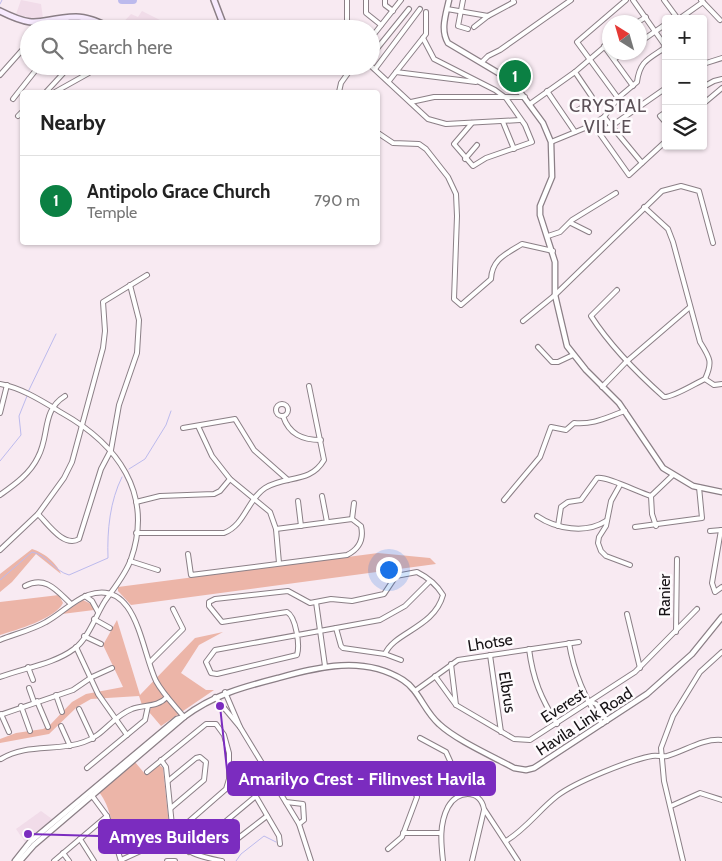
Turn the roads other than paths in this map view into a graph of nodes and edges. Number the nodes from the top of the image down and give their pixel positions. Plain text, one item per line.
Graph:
1 (214, 0) edge
2 (347, 0) edge
3 (366, 0) edge
4 (385, 0) edge
5 (401, 0) edge
6 (449, 0) edge
7 (463, 0) edge
8 (513, 0) edge
9 (571, 0) edge
10 (626, 0) edge
11 (633, 0) edge
12 (664, 0) edge
13 (702, 1) edge
14 (409, 9) dead end
15 (420, 9) dead end
16 (447, 9) junction
17 (0, 11) edge
18 (393, 11) junction
19 (426, 12) dead end
20 (462, 12) junction
21 (644, 15) edge
22 (676, 15) edge
23 (684, 15) edge
24 (488, 16) junction
25 (647, 19) edge
26 (73, 20) edge
27 (88, 20) edge
28 (222, 20) edge
29 (347, 20) edge
30 (375, 20) edge
31 (720, 20) dead end
32 (20, 21) edge
33 (381, 25) edge
34 (474, 27) dead end
35 (662, 27) edge
36 (468, 28) dead end
37 (655, 31) junction
38 (647, 37) edge
39 (423, 38) junction
40 (662, 41) edge
41 (380, 45) edge
42 (602, 48) edge
43 (662, 50) edge
44 (20, 53) edge
45 (722, 58) edge
46 (380, 59) edge
47 (590, 59) junction
48 (614, 60) edge
49 (482, 62) junction
50 (707, 63) edge
51 (396, 72) junction
52 (575, 72) junction
53 (380, 74) edge
54 (32, 75) edge
55 (62, 75) edge
56 (85, 75) edge
57 (347, 75) edge
58 (0, 76) edge
59 (722, 79) edge
60 (714, 80) junction
61 (389, 81) junction
62 (481, 82) junction
63 (707, 84) edge
64 (633, 86) junction
65 (722, 88) edge
66 (20, 90) edge
67 (20, 90) edge
68 (48, 90) edge
69 (59, 90) edge
70 (339, 90) edge
71 (548, 90) junction
72 (662, 91) edge
73 (716, 91) junction
74 (525, 97) junction
75 (506, 98) junction
76 (618, 98) junction
77 (13, 99) dead end
78 (707, 100) edge
79 (410, 102) junction
80 (530, 104) junction
81 (578, 110) dead end
82 (604, 117) junction
83 (520, 120) junction
84 (503, 122) junction
85 (472, 123) junction
86 (612, 126) junction
87 (575, 132) junction
88 (380, 134) edge
89 (551, 142) junction
90 (477, 144) dead end
91 (662, 145) edge
92 (514, 149) junction
93 (465, 159) junction
94 (642, 163) junction
95 (616, 192) dead end
96 (644, 207) junction
97 (571, 223) junction
98 (589, 232) dead end
99 (548, 236) junction
100 (713, 243) dead end
101 (553, 251) junction
102 (147, 275) dead end
103 (130, 285) junction
104 (617, 290) dead end
105 (555, 295) junction
106 (690, 307) junction
107 (524, 321) dead end
108 (538, 347) dead end
109 (574, 355) junction
110 (626, 362) junction
111 (705, 380) junction
112 (0, 384) edge
113 (722, 384) edge
114 (7, 385) junction
115 (309, 386) dead end
116 (602, 387) junction
117 (65, 396) dead end
118 (52, 407) junction
119 (625, 411) junction
120 (0, 413) edge
121 (284, 416) dead end
122 (81, 424) junction
123 (198, 426) junction
124 (183, 428) dead end
125 (320, 440) junction
126 (111, 450) junction
127 (673, 474) junction
128 (230, 479) junction
129 (288, 480) junction
130 (620, 485) junction
131 (699, 487) junction
132 (722, 492) edge
133 (0, 495) edge
134 (322, 496) dead end
135 (651, 496) junction
136 (253, 499) junction
137 (504, 500) dead end
138 (298, 501) dead end
139 (136, 502) junction
140 (354, 503) dead end
141 (38, 514) junction
142 (537, 516) dead end
143 (352, 519) junction
144 (607, 521) junction
145 (327, 522) junction
146 (301, 526) junction
147 (558, 526) junction
148 (656, 526) junction
149 (635, 527) dead end
150 (276, 529) junction
151 (722, 530) edge
152 (710, 532) dead end
153 (136, 533) junction
154 (0, 550) edge
155 (720, 552) edge
156 (188, 554) dead end
157 (677, 559) dead end
158 (130, 561) junction
159 (279, 563) junction
160 (676, 564) junction
161 (683, 564) dead end
162 (630, 565) dead end
163 (158, 570) dead end
164 (430, 581) junction
165 (25, 586) dead end
166 (722, 587) edge
167 (111, 592) junction
168 (85, 596) junction
169 (316, 602) junction
170 (71, 604) junction
171 (173, 608) dead end
172 (697, 609) dead end
173 (98, 612) junction
174 (627, 614) dead end
175 (722, 617) edge
176 (94, 619) junction
177 (110, 628) dead end
178 (336, 628) junction
179 (320, 630) junction
180 (676, 632) junction
181 (296, 633) junction
182 (84, 636) junction
183 (0, 640) edge
184 (579, 642) dead end
185 (569, 643) junction
186 (101, 644) dead end
187 (76, 648) junction
188 (529, 649) junction
189 (722, 652) edge
190 (385, 654) junction
191 (490, 655) junction
192 (401, 660) dead end
193 (150, 662) junction
194 (451, 664) junction
195 (325, 666) junction
196 (28, 667) junction
197 (112, 668) dead end
198 (640, 668) junction
199 (435, 676) junction
200 (0, 677) edge
201 (92, 677) junction
202 (33, 680) dead end
203 (29, 688) dead end
204 (415, 691) junction
205 (225, 692) junction
206 (56, 695) junction
207 (167, 697) junction
208 (215, 697) junction
209 (36, 701) junction
210 (591, 702) junction
211 (21, 706) junction
212 (148, 706) junction
213 (456, 706) junction
214 (79, 709) dead end
215 (62, 712) dead end
216 (0, 714) edge
217 (184, 717) junction
218 (115, 720) junction
219 (605, 722) junction
220 (557, 724) junction
221 (61, 726) dead end
222 (48, 727) dead end
223 (240, 727) junction
224 (30, 731) dead end
225 (8, 732) dead end
226 (501, 732) junction
227 (128, 735) junction
228 (420, 738) dead end
229 (93, 739) junction
230 (722, 740) edge
231 (70, 746) junction
232 (661, 756) junction
233 (1, 759) edge
234 (161, 760) junction
235 (87, 768) dead end
236 (405, 769) dead end
237 (147, 772) dead end
238 (244, 776) dead end
239 (168, 781) junction
240 (91, 794) junction
241 (465, 794) junction
242 (256, 796) junction
243 (722, 800) edge
244 (286, 802) junction
245 (671, 806) junction
246 (171, 808) junction
247 (484, 809) junction
248 (107, 816) junction
249 (267, 816) junction
250 (299, 824) junction
251 (211, 833) junction
252 (403, 833) junction
253 (440, 833) junction
254 (173, 835) junction
255 (80, 839) junction
256 (506, 841) junction
257 (280, 844) dead end
258 (388, 849) dead end
259 (189, 852) junction
260 (63, 854) junction
261 (222, 860) edge
262 (15, 861) edge
263 (20, 861) edge
264 (54, 861) edge
265 (69, 861) edge
266 (94, 861) edge
267 (121, 861) edge
268 (167, 861) edge
269 (175, 861) edge
270 (311, 861) edge
271 (443, 861) edge
272 (472, 861) edge
273 (518, 861) edge
274 (683, 861) edge

1 - 28 main road
2 - 29 street
3 - 30 street
4 - 18 street
5 - 18 street
6 - 16 street
7 - 20 street
8 - 24 street
9 - 49 street
10 - 47 street
11 - 21 street
12 - 22 street
13 - 23 street
13 - 31 street
14 - 41 street
15 - 46 street
16 - 20 street
16 - 49 street
17 - 32 main road
18 - 33 street
19 - 39 street
20 - 24 street
20 - 36 street
24 - 34 street
25 - 37 street
26 - 27 main road
35 - 37 street
37 - 38 street
37 - 40 street
39 - 51 street
39 - 62 street
42 - 47 street
43 - 64 street
44 - 58 street
45 - 50 street
47 - 52 street
47 - 76 street
48 - 64 street
49 - 74 street
51 - 61 street
51 - 62 street
52 - 71 street
52 - 81 street
53 - 61 street
54 - 67 street
55 - 68 street
56 - 69 street
57 - 70 street
59 - 60 street
60 - 63 street
60 - 73 street
61 - 79 street
62 - 75 street
64 - 76 street
65 - 73 street
66 - 77 street
71 - 80 street
71 - 87 street
72 - 86 street
73 - 78 street
74 - 75 street
74 - 80 street
75 - 79 street
75 - 83 street
76 - 82 street
79 - 85 street
80 - 89 street
82 - 86 street
82 - 87 street
83 - 84 street
83 - 92 street
84 - 85 street
84 - 92 street
85 - 93 street
86 - 94 street
86 - 94 street
87 - 89 street
88 - 101 street
89 - 99 street
90 - 93 street
91 - 94 street
92 - 93 street
95 - 97 street
96 - 100 street
96 - 105 street
96 - 106 street
97 - 98 street
97 - 99 street
99 - 101 street
101 - 105 street
102 - 103 street
103 - 122 street
103 - 126 street
104 - 110 street
105 - 107 street
105 - 109 street
106 - 110 street
106 - 111 street
108 - 109 street
109 - 116 street
110 - 111 street
110 - 116 street
111 - 113 street
112 - 114 street
114 - 118 street
114 - 120 street
115 - 125 street
116 - 119 street
117 - 118 street
118 - 122 street
118 - 133 street
119 - 127 street
119 - 137 street
121 - 125 street
122 - 126 street
122 - 141 street
123 - 124 street
123 - 128 street
123 - 129 street
125 - 129 street
126 - 139 street
126 - 141 street
127 - 131 street
127 - 135 street
128 - 136 street
128 - 139 street
129 - 136 street
130 - 135 street
130 - 144 street
130 - 147 street
131 - 132 street
131 - 148 street
134 - 145 street
135 - 148 street
136 - 150 street
136 - 153 street
138 - 146 street
139 - 153 street
140 - 143 street
141 - 154 street
142 - 147 street
143 - 145 street
143 - 159 street
144 - 147 street
144 - 162 street
145 - 146 street
146 - 150 street
148 - 149 street
150 - 159 street
151 - 152 street
151 - 155 street
153 - 158 street
155 - 166 street
156 - 159 street
157 - 160 street, Ranier
158 - 163 street
158 - 167 street
160 - 161 street
160 - 180 street, Ranier
164 - 169 street
164 - 178 street
164 - 190 street
165 - 170 street
167 - 168 street
167 - 173 street
167 - 193 street
168 - 170 street
168 - 173 street
169 - 179 street
169 - 181 street
170 - 183 street
171 - 193 street
172 - 180 street, Everest
173 - 176 street
174 - 198 street
175 - 219 street, Havila Link Road
176 - 177 street
176 - 182 street
178 - 179 street
178 - 190 street
179 - 181 street
179 - 195 street
180 - 198 street, Everest
181 - 181 street
182 - 186 street
182 - 187 street
184 - 185 street, Lhotse
185 - 188 street, Lhotse
185 - 210 street
187 - 196 street
187 - 201 street
188 - 191 street, Lhotse
188 - 220 street
189 - 232 street
190 - 192 street
191 - 194 street, Lhotse
191 - 226 street, Elbrus
193 - 207 street
194 - 199 street, Lhotse
194 - 213 street
195 - 204 street, Havila Link Road
195 - 205 street
196 - 200 street
196 - 202 street
197 - 201 street
198 - 210 street, Everest
199 - 204 street, Lhotse
199 - 213 street, Everest
201 - 206 street
201 - 218 street
203 - 209 street
204 - 219 street, Havila Link Road
205 - 208 street
205 - 223 street
206 - 209 street
206 - 215 street
207 - 212 street
207 - 217 street
208 - 217 street
208 - 223 street
209 - 211 street
209 - 222 street
210 - 219 street
210 - 220 street, Everest
211 - 216 street
211 - 224 street
212 - 218 street
212 - 227 street
213 - 226 street, Everest
214 - 229 street
216 - 225 street
217 - 240 street
218 - 227 street
218 - 229 street
220 - 226 street, Everest
221 - 231 street
223 - 244 street
227 - 235 street
228 - 241 street
229 - 231 street
230 - 232 street
231 - 233 street
232 - 245 street
232 - 256 street
234 - 237 street
234 - 239 street
234 - 254 street
236 - 252 street
238 - 242 street
239 - 246 street
239 - 246 street
240 - 248 street
240 - 262 street
240 - 263 street
241 - 247 street
241 - 253 street
242 - 249 street
242 - 251 street
243 - 245 street
244 - 250 street
244 - 250 street
245 - 274 street
246 - 254 street
247 - 256 street
247 - 272 street
248 - 255 street
248 - 267 street
249 - 251 street
249 - 257 street
250 - 270 street
251 - 259 street
252 - 253 street
252 - 258 street
253 - 271 street
254 - 259 street
254 - 267 street
255 - 260 street
255 - 266 street
256 - 273 street
259 - 261 street
260 - 264 street
260 - 265 street
268 - 269 street

